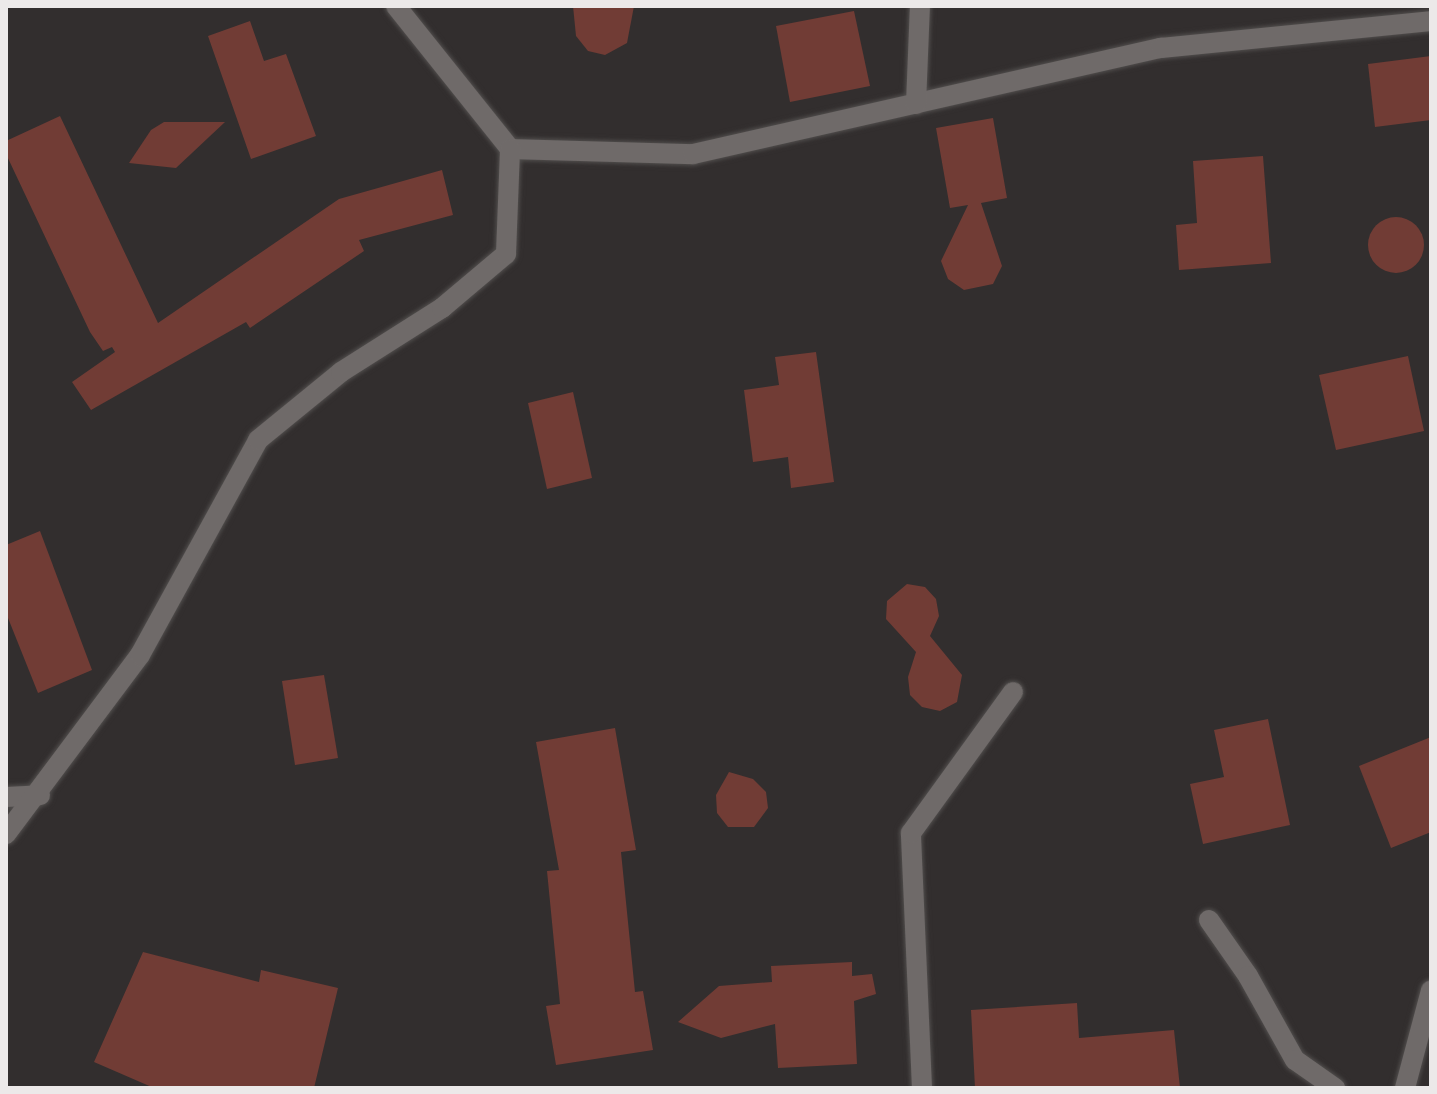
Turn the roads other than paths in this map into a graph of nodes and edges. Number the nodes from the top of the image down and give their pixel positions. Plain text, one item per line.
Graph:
1 (396, 6) edge
2 (920, 6) edge
3 (1431, 21) edge
4 (916, 104) junction
5 (510, 149) junction
6 (1013, 692) dead end
7 (40, 795) junction
8 (6, 797) edge
9 (6, 834) edge
10 (1209, 920) dead end
11 (1431, 990) edge
12 (922, 1088) edge
13 (1335, 1088) edge
14 (1405, 1088) edge

1 - 5 street
2 - 4 street
3 - 4 street
4 - 5 street
5 - 7 street
6 - 12 street
7 - 8 street
7 - 9 street
10 - 13 street
11 - 14 street

